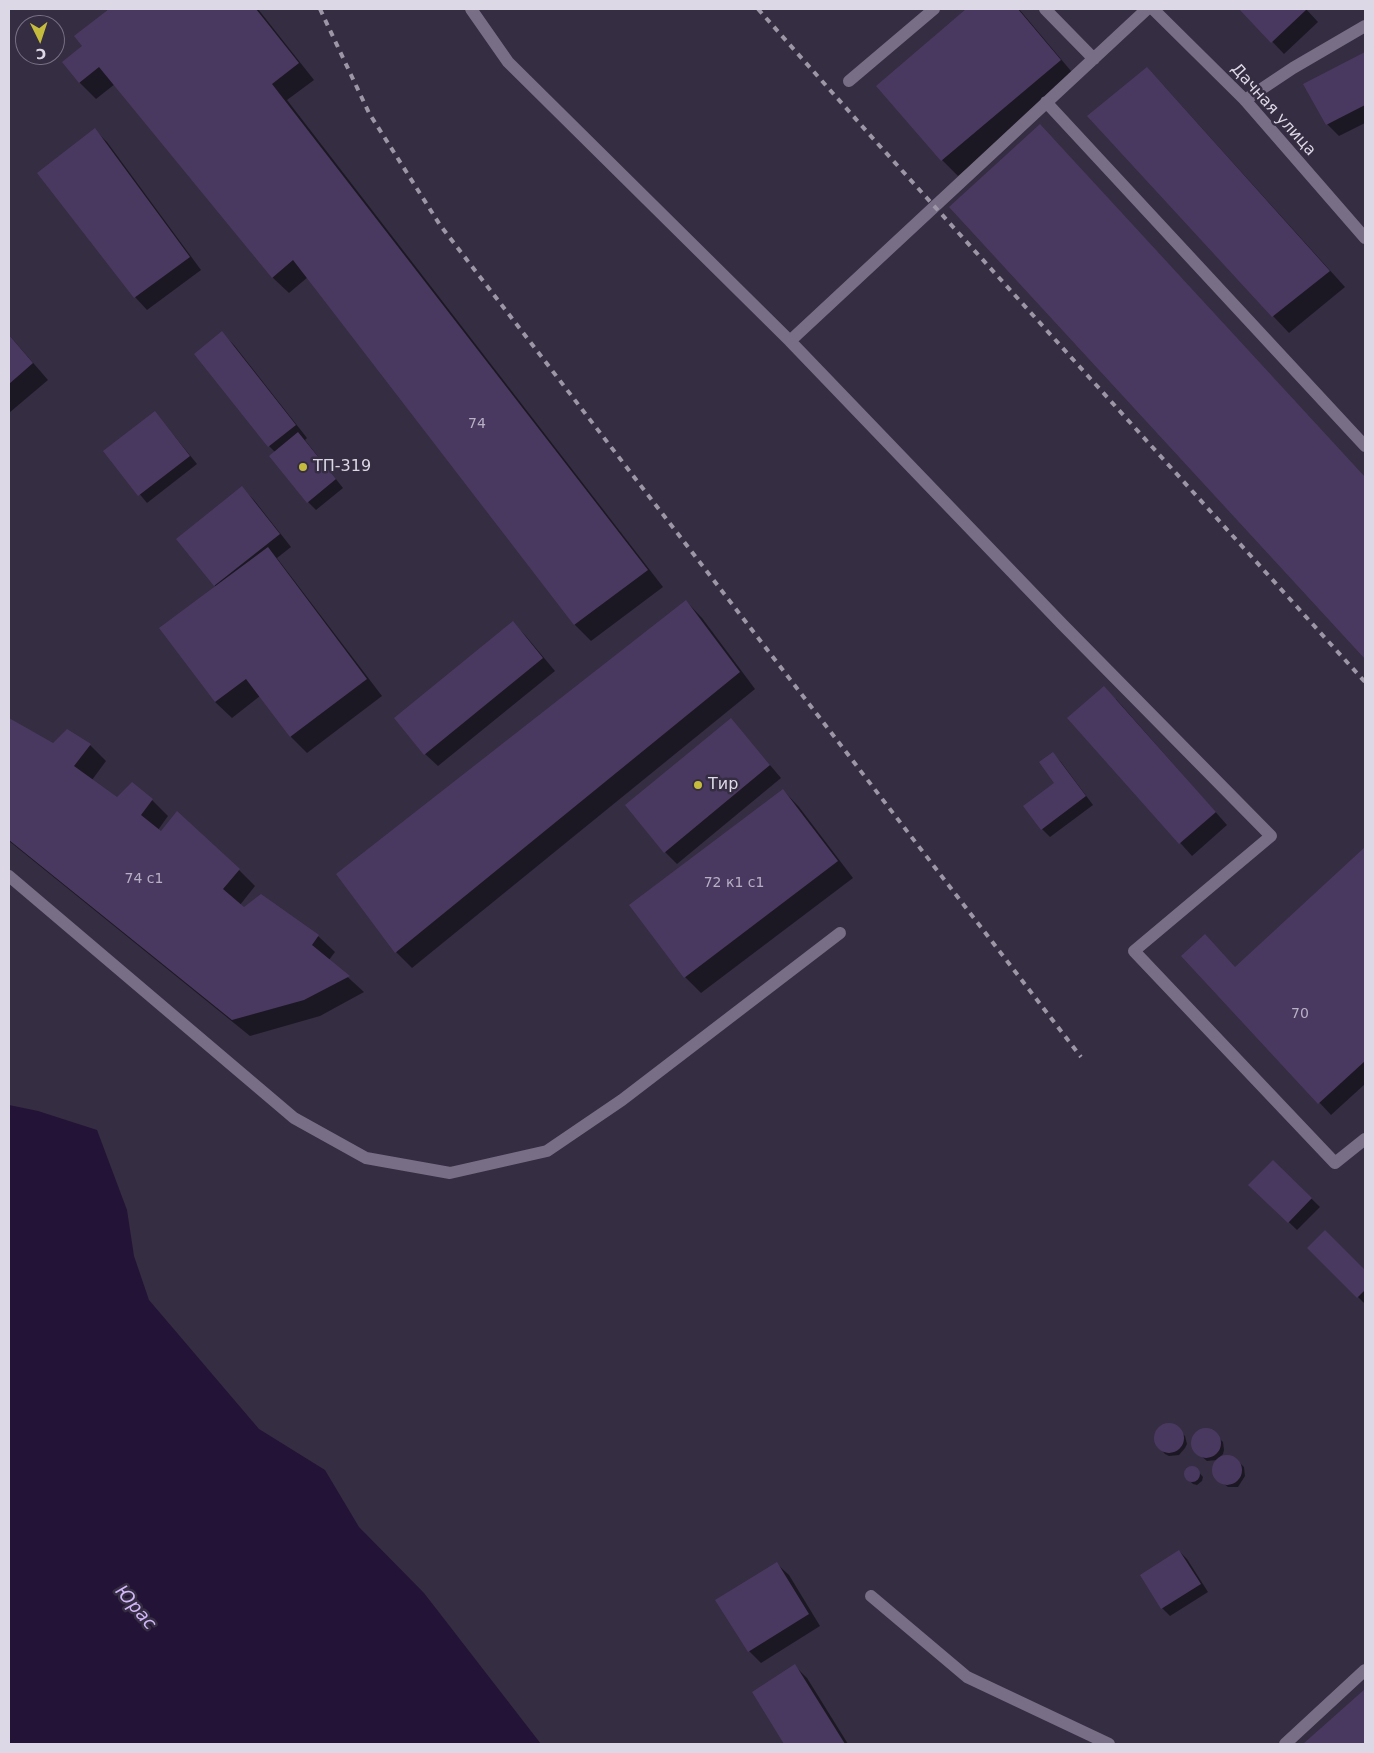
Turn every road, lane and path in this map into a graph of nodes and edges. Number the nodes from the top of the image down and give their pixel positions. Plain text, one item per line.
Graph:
1 (471, 9) edge
2 (934, 9) edge
3 (1045, 9) edge
4 (1147, 9) edge
5 (1153, 9) edge
6 (1365, 26) edge
7 (1094, 59) junction
8 (849, 80) dead end
9 (1245, 100) junction
10 (1046, 102) junction
11 (1365, 238) edge
12 (790, 341) junction
13 (1365, 446) edge
14 (9, 876) edge
15 (840, 933) dead end
16 (1365, 1138) edge
17 (872, 1596) dead end
18 (1365, 1670) edge
19 (1109, 1744) edge
20 (1285, 1744) edge

1 - 12 street
2 - 8 street
3 - 7 street
4 - 7 street
5 - 9 street, Дачная улица
6 - 9 street
7 - 10 street
9 - 11 street, Дачная улица
10 - 12 street
10 - 13 street
12 - 16 street
14 - 15 street
17 - 19 street
18 - 20 street

